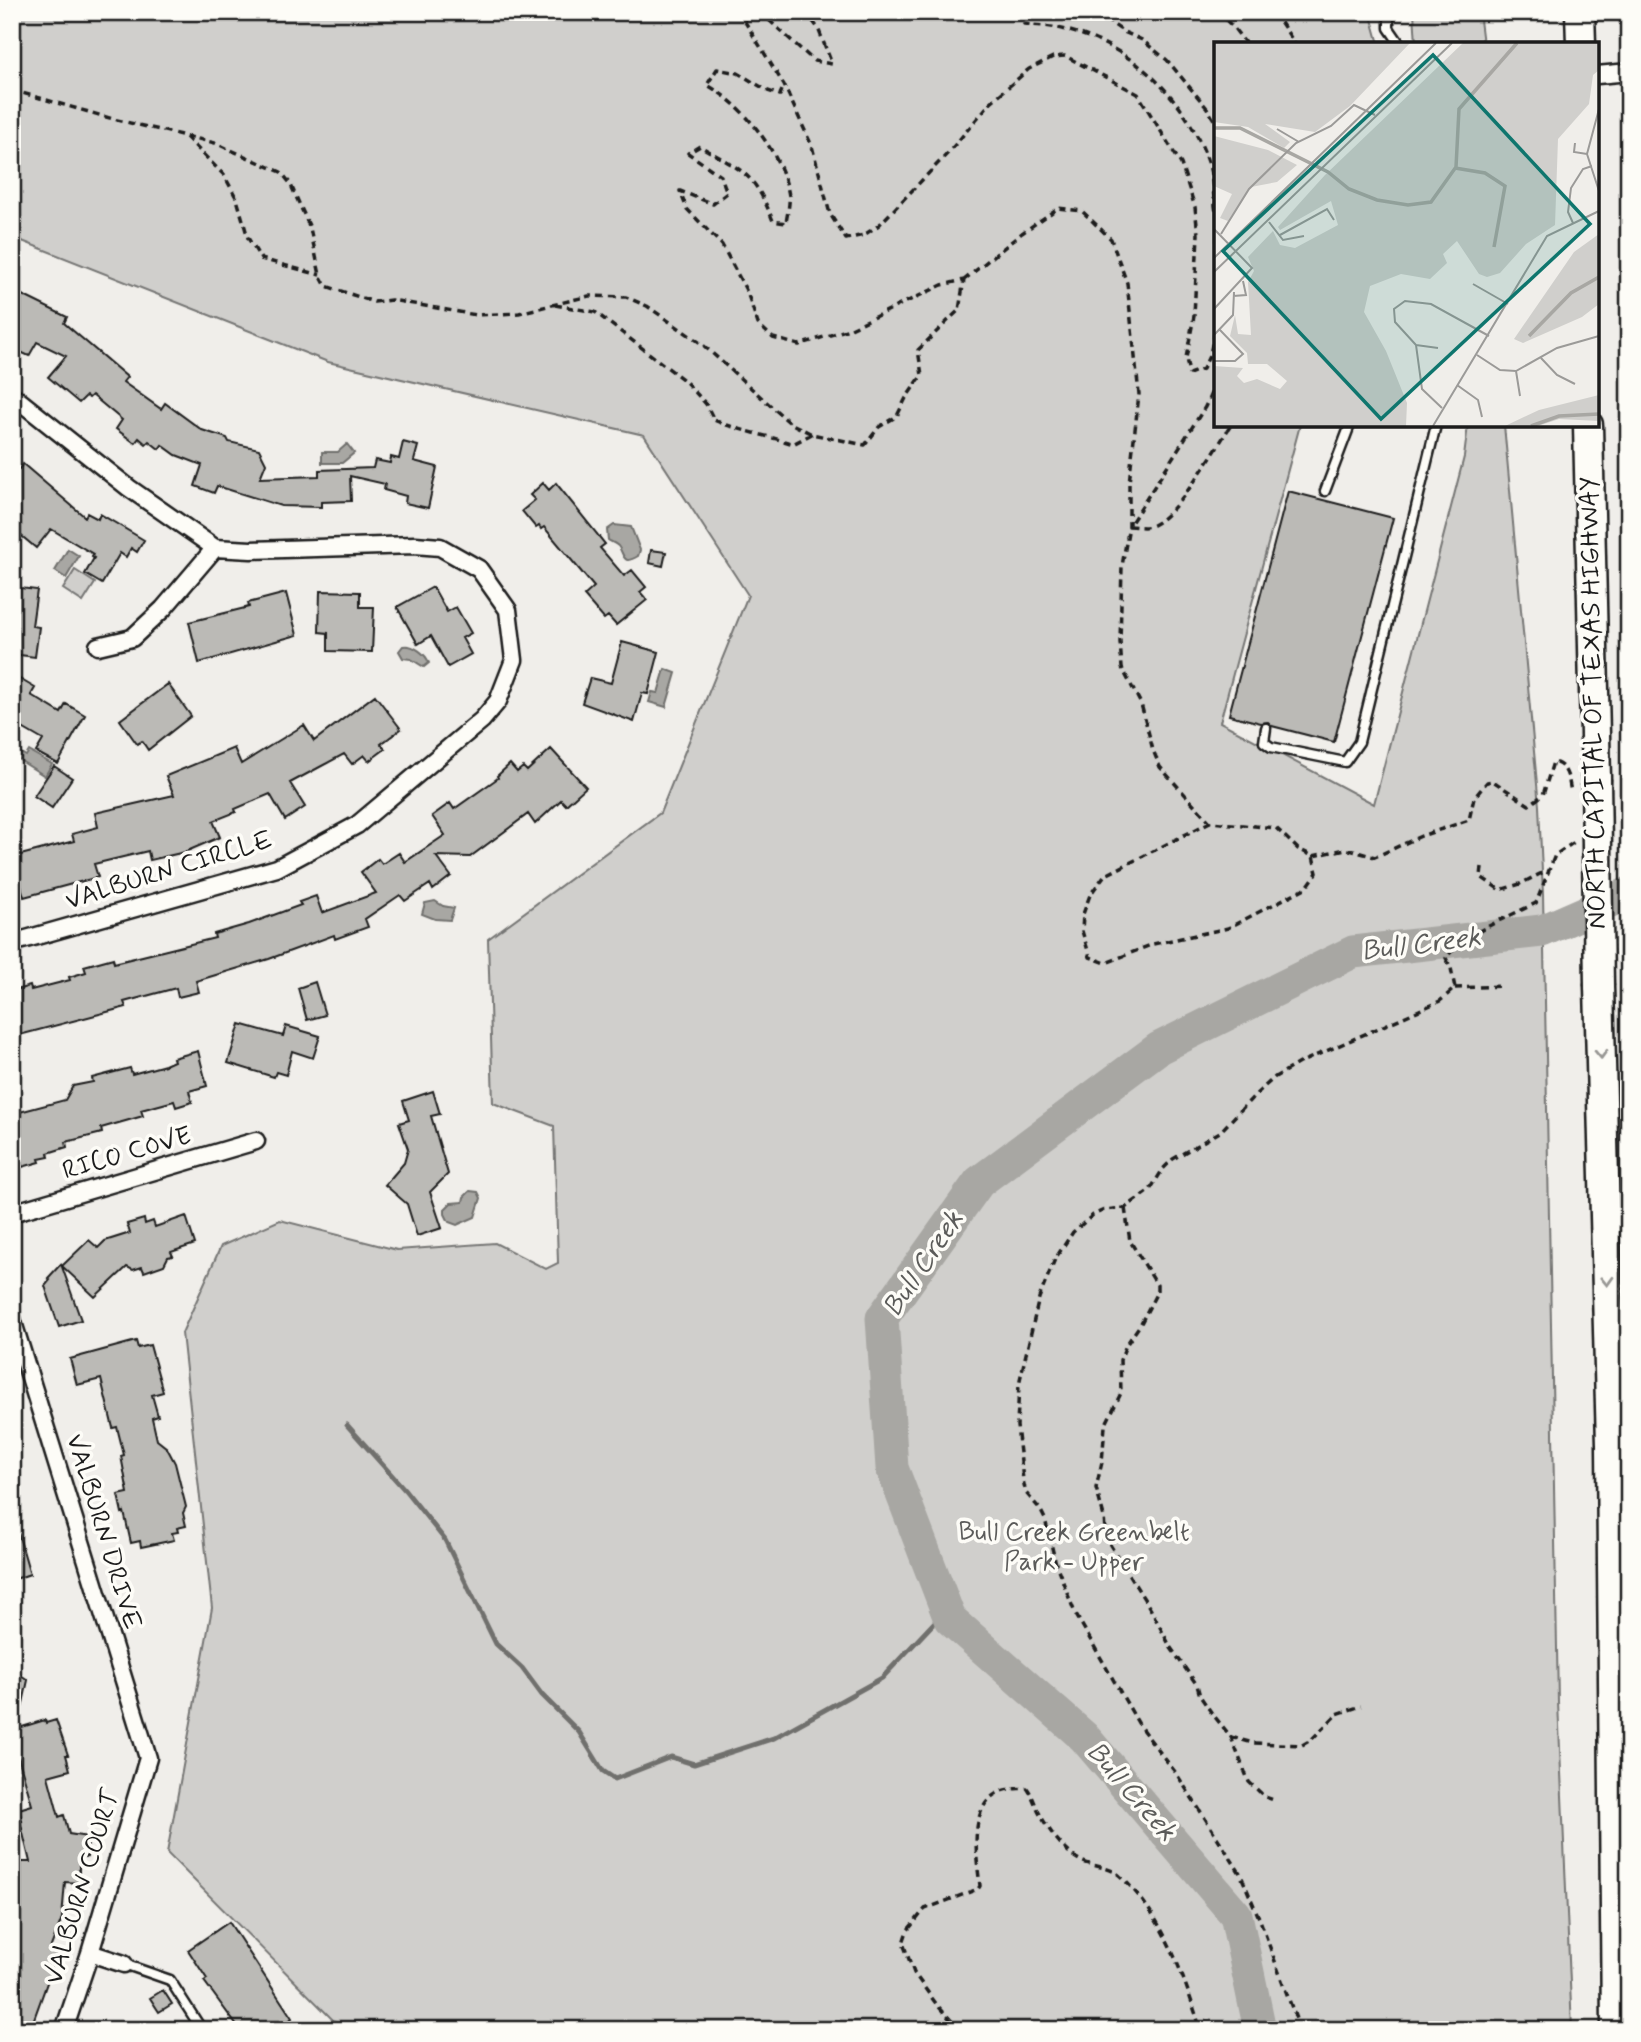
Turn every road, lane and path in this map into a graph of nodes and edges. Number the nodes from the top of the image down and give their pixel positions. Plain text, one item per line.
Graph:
1 (736, 12) edge
2 (760, 12) edge
3 (806, 12) edge
4 (1018, 12) edge
5 (1095, 12) edge
6 (1218, 12) edge
7 (1274, 12) edge
8 (1389, 12) edge
9 (1580, 12) edge
10 (1245, 42) edge
11 (1294, 42) edge
12 (1399, 42) edge
13 (1581, 42) edge
14 (1629, 72) edge
15 (1599, 75) edge
16 (784, 85) junction
17 (12, 90) edge
18 (1214, 120) edge
19 (184, 136) junction
20 (1214, 200) edge
21 (320, 275) junction
22 (964, 280) junction
23 (553, 304) junction
24 (1214, 336) edge
25 (1214, 387) edge
26 (12, 394) edge
27 (1230, 427) edge
28 (1349, 427) edge
29 (1436, 427) edge
30 (1588, 427) edge
31 (812, 434) junction
32 (1325, 491) dead end
33 (1129, 526) junction
34 (215, 548) junction
35 (98, 646) dead end
36 (1266, 728) dead end
37 (1571, 793) dead end
38 (1629, 803) edge
39 (1610, 817) dead end
40 (1210, 822) junction
41 (1582, 837) dead end
42 (1313, 856) junction
43 (1482, 867) dead end
44 (1549, 869) junction
45 (12, 943) edge
46 (1501, 986) dead end
47 (1455, 988) junction
48 (256, 1141) dead end
49 (1125, 1208) junction
50 (12, 1213) edge
51 (12, 1319) edge
52 (1620, 1445) edge
53 (1361, 1706) dead end
54 (1231, 1737) junction
55 (148, 1758) joint
56 (1273, 1800) dead end
57 (90, 1953) junction
58 (124, 1964) joint
59 (64, 2030) edge
60 (202, 2030) edge
61 (960, 2030) edge
62 (1201, 2030) edge
63 (1300, 2030) edge
64 (1616, 2030) edge

1 - 16 path
2 - 3 path
4 - 20 path
5 - 18 path
6 - 10 path
7 - 11 path
8 - 12 lane
9 - 13 highway
14 - 15 street
16 - 22 path
16 - 24 path
17 - 19 path
19 - 21 path
19 - 21 path
21 - 23 path
22 - 31 path
22 - 33 path
23 - 31 path
23 - 31 path
25 - 33 path
26 - 34 street
27 - 33 path
28 - 32 lane
29 - 36 lane
30 -> 52 highway, NORTH CAPITAL OF TEXAS HIGHWAY, bridge
33 - 40 path
34 - 35 street
34 - 45 street, VALBURN CIRCLE
37 - 42 path
38 - 39 path
40 - 42 path
40 - 42 path
41 - 44 path
43 - 44 path
44 - 47 path
46 - 47 path
47 - 49 path
48 - 50 street, RICO COVE
49 - 54 path
49 - 63 path
51 - 55 street, VALBURN DRIVE
52 - 64 highway, NORTH CAPITAL OF TEXAS HIGHWAY
53 - 54 path
54 - 56 path
55 - 57 street, VALBURN COURT
57 - 58 street
57 - 59 street, VALBURN COURT
58 - 60 lane
61 - 62 path

